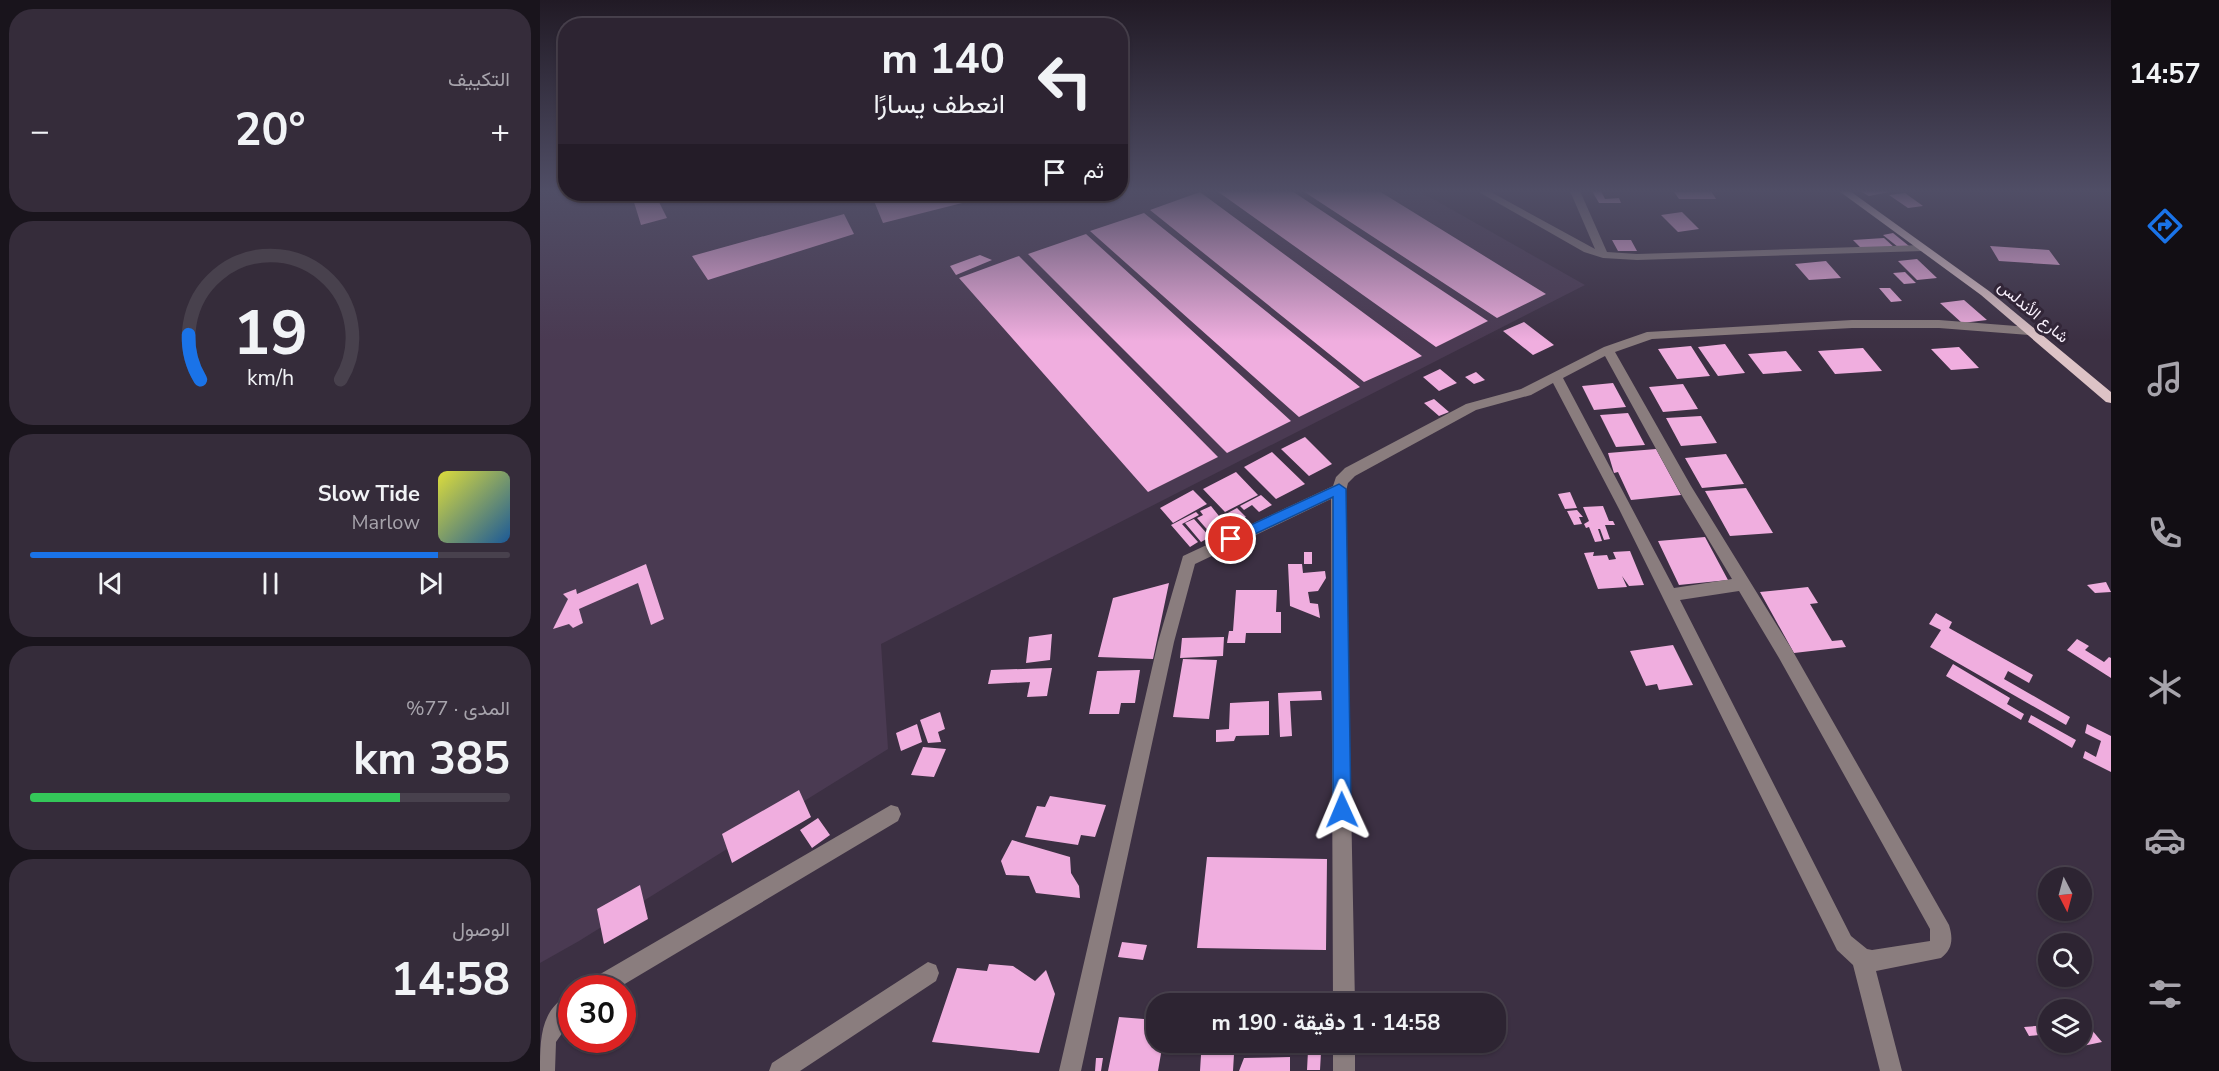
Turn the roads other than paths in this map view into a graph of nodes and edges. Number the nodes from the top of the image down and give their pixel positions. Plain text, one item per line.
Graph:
1 (1572, 241) edge
2 (1597, 241) edge
3 (1913, 241) edge
4 (1923, 248) junction
5 (1603, 255) junction
6 (2029, 331) junction
7 (1608, 350) junction
8 (1556, 377) junction
9 (2111, 399) edge
10 (1339, 489) junction
11 (1743, 584) junction
12 (1669, 595) junction
13 (891, 814) dead end
14 (1863, 959) junction
15 (928, 973) dead end
16 (620, 975) edge
17 (1344, 993) edge
18 (558, 1016) edge
19 (1344, 1053) edge
20 (544, 1071) edge
21 (780, 1071) edge
22 (1070, 1071) edge
23 (1344, 1071) edge
24 (1891, 1071) edge

1 - 5 street
2 - 5 street
3 - 4 main road, شارع الأندلس
4 - 5 street
4 - 6 main road, شارع الأندلس
6 - 7 street
6 - 9 main road, شارع الأندلس
7 - 8 street
7 - 11 street
8 - 10 street
8 - 12 street
10 - 17 street
10 - 22 street
11 - 12 street
11 - 14 street
12 - 14 street
13 - 16 street
14 - 24 street
15 - 21 street
18 - 20 street
19 - 23 street

